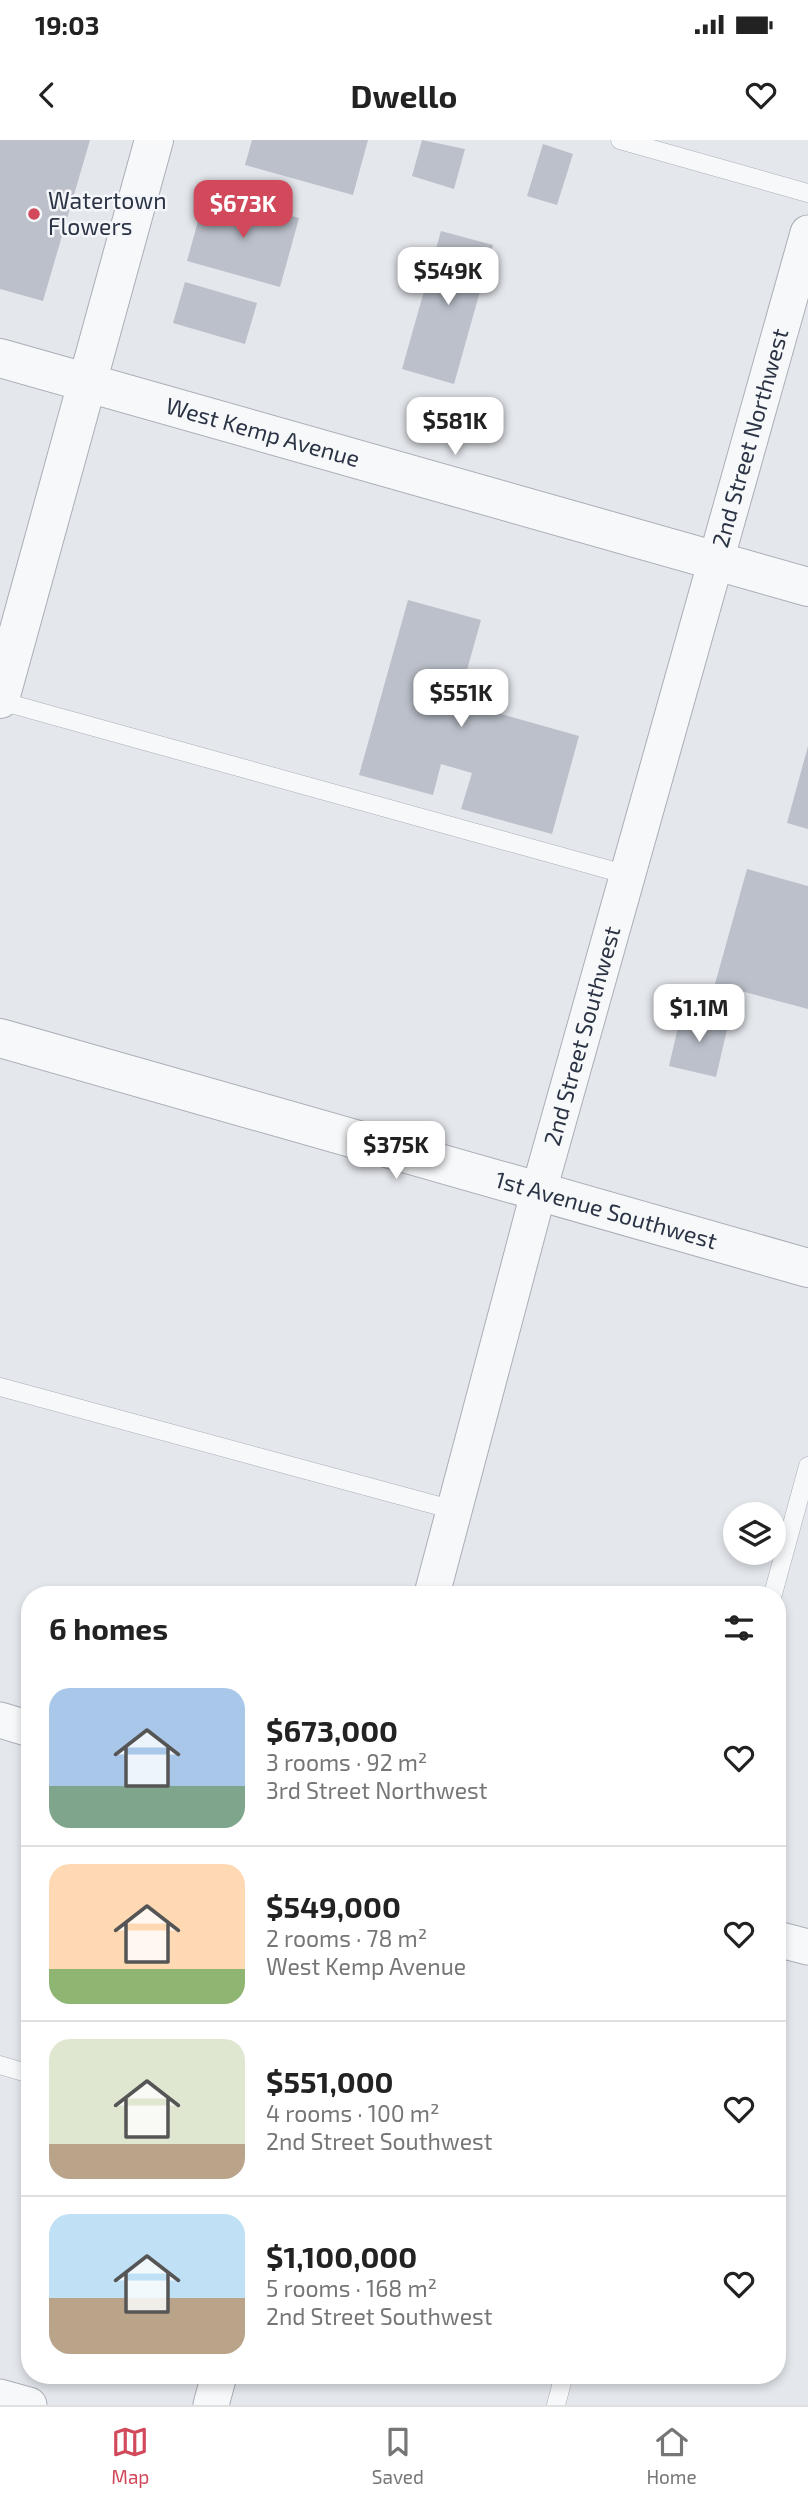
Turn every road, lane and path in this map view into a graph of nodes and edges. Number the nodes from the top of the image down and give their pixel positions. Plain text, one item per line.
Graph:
1 (154, 140) edge
2 (620, 140) edge
3 (808, 193) edge
4 (808, 233) edge
5 (0, 358) edge
6 (86, 383) junction
7 (716, 562) junction
8 (808, 587) edge
9 (0, 700) edge
10 (628, 875) junction
11 (0, 1038) edge
12 (540, 1190) junction
13 (808, 1268) edge
14 (0, 1387) edge
15 (808, 1466) edge
16 (454, 1510) junction
17 (434, 1586) edge
18 (775, 1586) edge
19 (0, 1720) edge
20 (21, 1726) edge
21 (786, 1941) edge
22 (808, 1947) edge
23 (0, 2065) edge
24 (21, 2071) edge
25 (217, 2384) edge
26 (562, 2384) edge
27 (0, 2397) edge
28 (29, 2405) edge
29 (211, 2405) edge
30 (556, 2405) edge

1 - 6 street
2 - 3 lane
4 - 7 street, 2nd Street Northwest
5 - 6 street, West Kemp Avenue
6 - 7 street, West Kemp Avenue
6 - 9 street
7 - 8 street, West Kemp Avenue
7 - 10 street, 2nd Street Southwest
9 - 10 lane
10 - 12 street, 2nd Street Southwest
11 - 12 street, 1st Avenue Southwest
12 - 13 street, 1st Avenue Southwest
12 - 16 street, 2nd Street Southwest
14 - 16 lane
15 - 18 lane
16 - 17 street, 2nd Street Southwest
19 - 20 street
21 - 22 street
23 - 24 lane
25 - 29 street
26 - 30 lane
27 - 28 street

